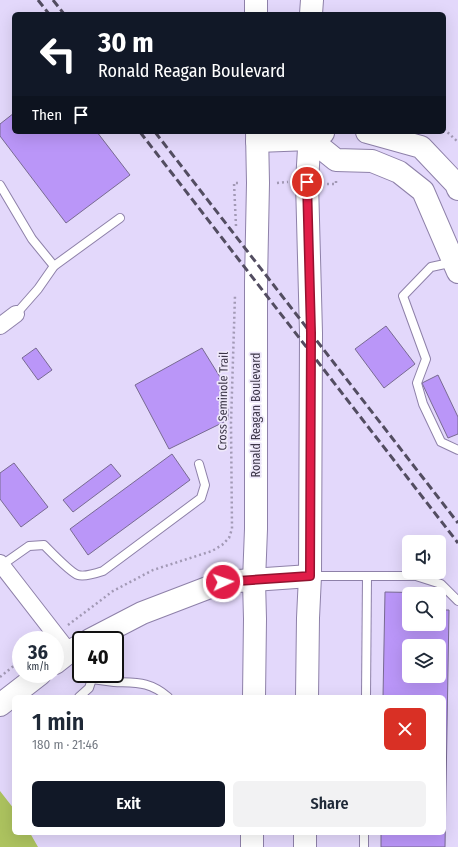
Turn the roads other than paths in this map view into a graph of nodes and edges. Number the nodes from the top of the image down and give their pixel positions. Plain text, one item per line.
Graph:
1 (256, 0) edge
2 (312, 0) edge
3 (256, 12) edge
4 (311, 12) edge
5 (315, 134) edge
6 (374, 134) edge
7 (257, 136) edge
8 (0, 185) edge
9 (457, 186) edge
10 (120, 218) dead end
11 (54, 266) junction
12 (456, 267) edge
13 (16, 314) joint
14 (0, 326) edge
15 (458, 450) edge
16 (200, 464) dead end
17 (1, 564) edge
18 (310, 576) junction
19 (367, 576) junction
20 (254, 581) junction
21 (458, 601) edge
22 (107, 631) edge
23 (72, 656) edge
24 (124, 682) edge
25 (28, 683) edge
26 (89, 683) edge
27 (13, 695) edge
28 (81, 695) edge
29 (165, 695) edge
30 (254, 695) edge
31 (307, 695) edge
32 (366, 695) edge
33 (12, 696) edge
34 (0, 705) edge
35 (252, 835) edge
36 (305, 835) edge
37 (364, 835) edge
38 (252, 847) edge
39 (305, 847) edge
40 (364, 847) edge

1 - 3 main road
2 - 4 main road
5 - 7 main road
5 - 12 main road
5 - 18 main road
6 - 9 main road
7 - 20 main road, Ronald Reagan Boulevard
8 - 11 lane
10 - 11 lane
11 - 13 lane
12 - 15 lane
13 - 14 street
16 - 17 lane
17 - 23 street
18 - 19 lane
18 - 20 main road
18 - 31 main road
19 - 21 lane
19 - 32 lane
20 - 22 main road
20 - 30 main road, Ronald Reagan Boulevard
24 - 29 lane
25 - 27 main road
26 - 28 lane
33 - 34 main road
35 - 38 main road
36 - 39 main road
37 - 40 lane

